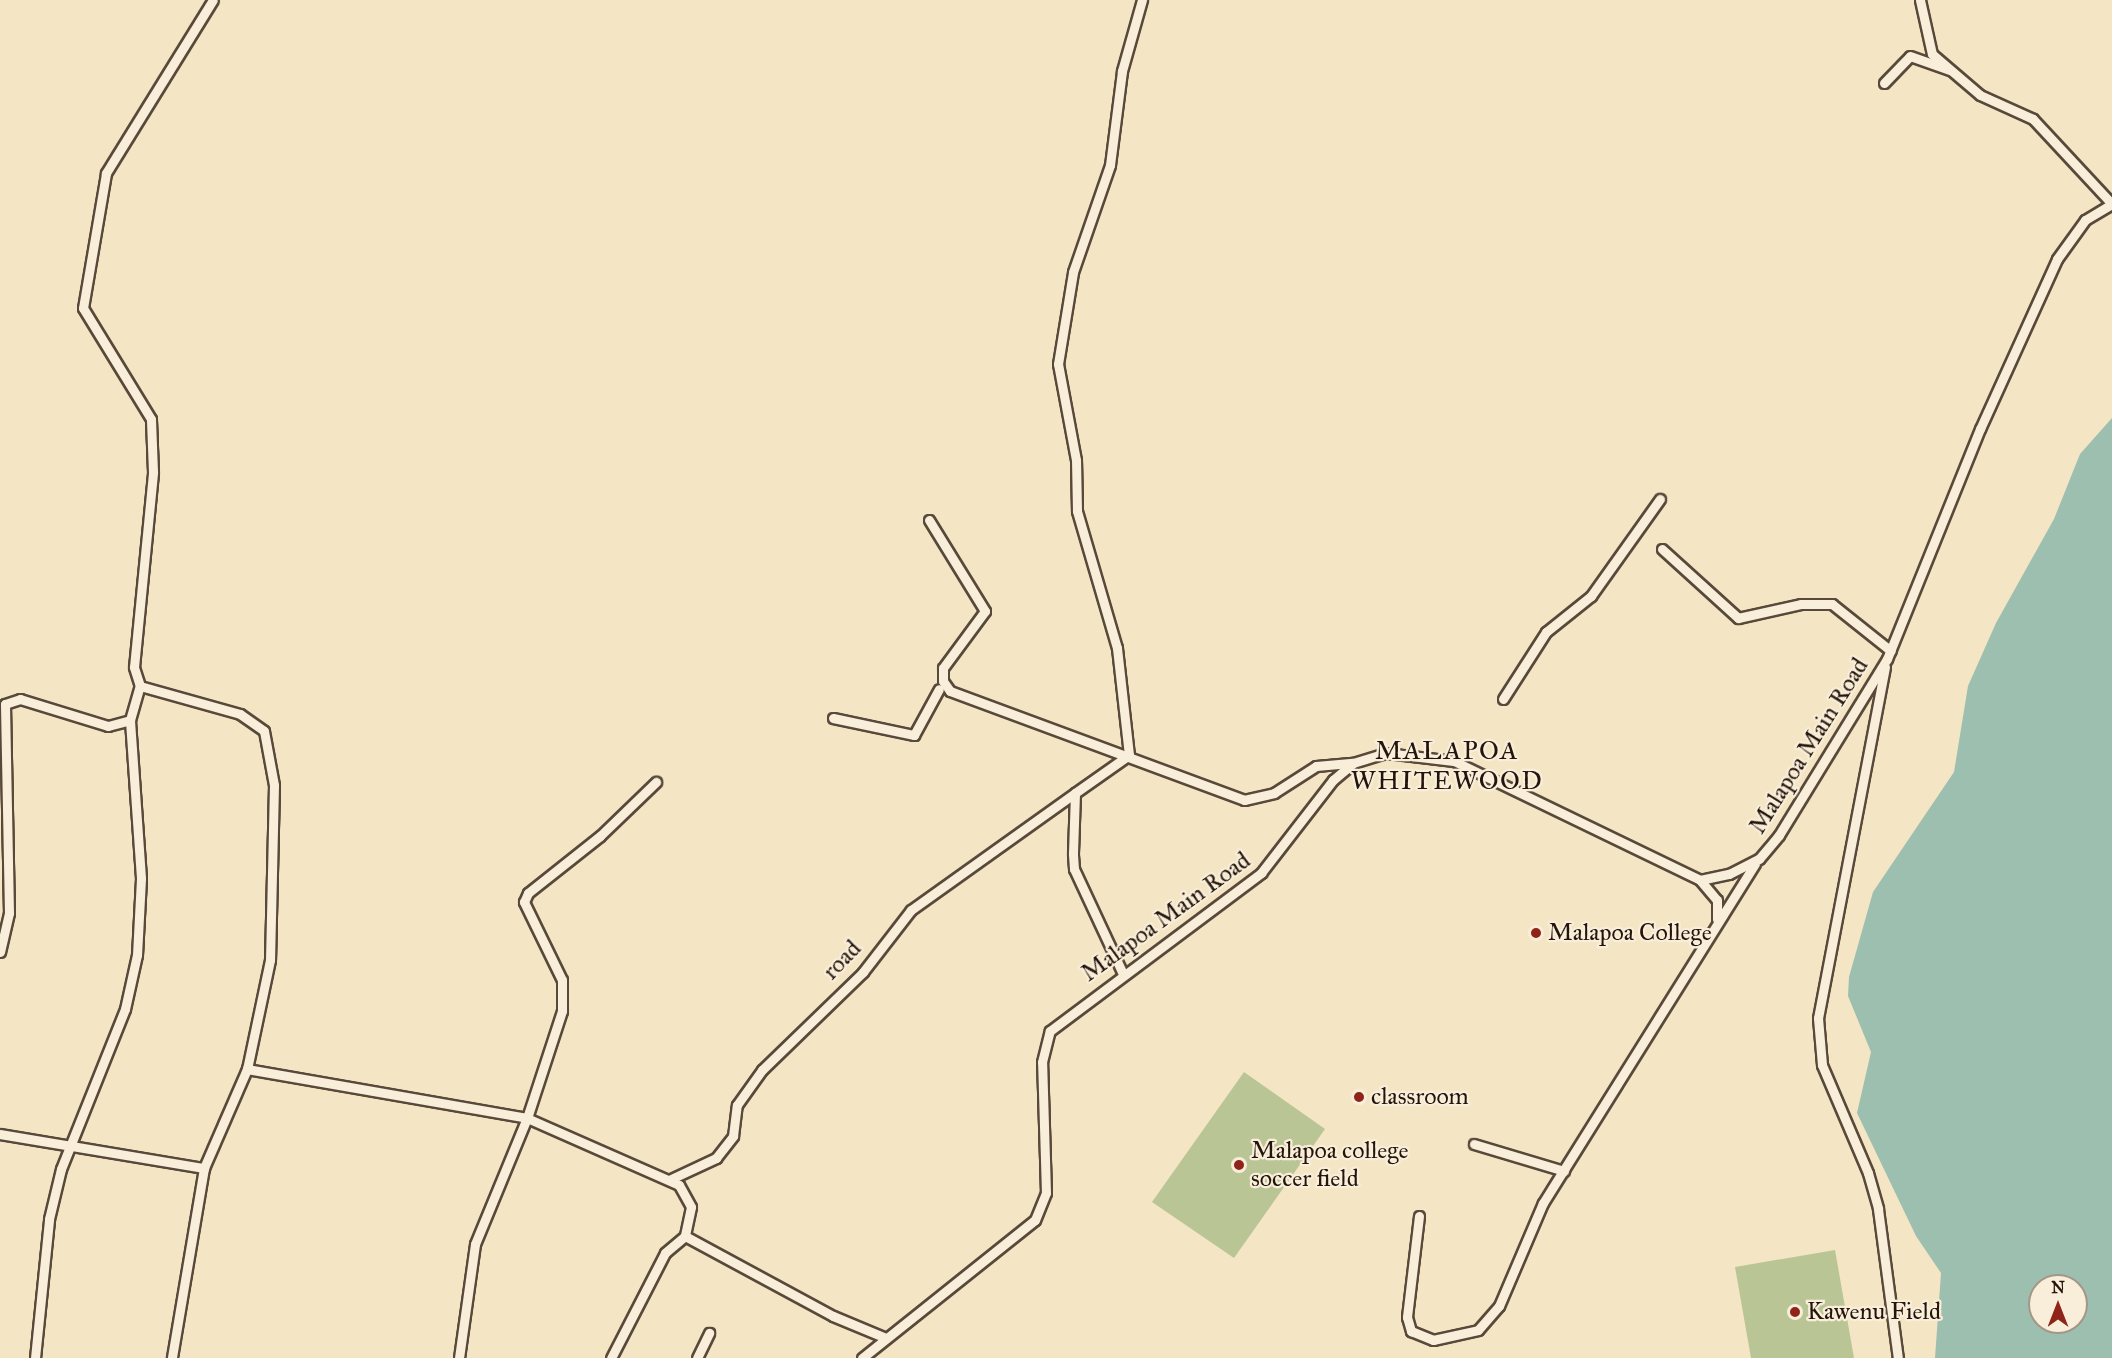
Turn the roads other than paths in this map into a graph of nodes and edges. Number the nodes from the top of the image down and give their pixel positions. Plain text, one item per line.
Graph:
1 (213, 0) edge
2 (1142, 0) edge
3 (1920, 0) edge
4 (1950, 70) junction
5 (1884, 83) dead end
6 (2112, 204) edge
7 (1660, 499) dead end
8 (929, 520) dead end
9 (1662, 549) dead end
10 (1889, 655) junction
11 (140, 686) junction
12 (939, 689) dead end
13 (1503, 699) dead end
14 (833, 718) dead end
15 (130, 720) junction
16 (1129, 755) junction
17 (1353, 763) junction
18 (656, 782) dead end
19 (1075, 793) junction
20 (1759, 859) junction
21 (1700, 880) junction
22 (1716, 925) junction
23 (0, 952) edge
24 (1123, 974) junction
25 (247, 1069) junction
26 (527, 1118) junction
27 (0, 1134) edge
28 (1474, 1144) dead end
29 (71, 1147) junction
30 (204, 1168) junction
31 (1563, 1171) junction
32 (671, 1179) junction
33 (1419, 1216) dead end
34 (685, 1236) junction
35 (709, 1333) dead end
36 (1470, 1333) junction
37 (886, 1338) junction
38 (1474, 1344) dead end
39 (35, 1358) edge
40 (172, 1358) edge
41 (459, 1358) edge
42 (611, 1358) edge
43 (697, 1358) edge
44 (862, 1358) edge
45 (1898, 1358) edge

1 - 11 street
2 - 16 street
3 - 4 street
4 - 5 street
4 - 6 street
6 - 10 street, Malapoa Main Road
7 - 13 street
8 - 16 street
9 - 10 street
10 - 20 street, Malapoa Main Road
10 - 45 street
11 - 15 street
11 - 25 street
12 - 14 street
15 - 23 street
15 - 29 street
16 - 17 street
16 - 19 street, road
17 - 21 street, Malapoa Main Road
17 - 24 street, Malapoa Main Road
18 - 26 street
19 - 24 street
19 - 32 street, road
20 - 21 street, Malapoa Main Road
20 - 22 street
21 - 22 street
22 - 31 street
24 - 37 street, Malapoa Main Road
25 - 26 street
25 - 30 street
26 - 32 street
26 - 41 street
27 - 29 street
28 - 31 street
29 - 30 street
29 - 39 street
30 - 40 street
31 - 36 street
32 - 34 street
33 - 36 street
34 - 37 street
34 - 42 street
35 - 43 street
36 - 38 street
37 - 44 street, Malapoa Main Road

